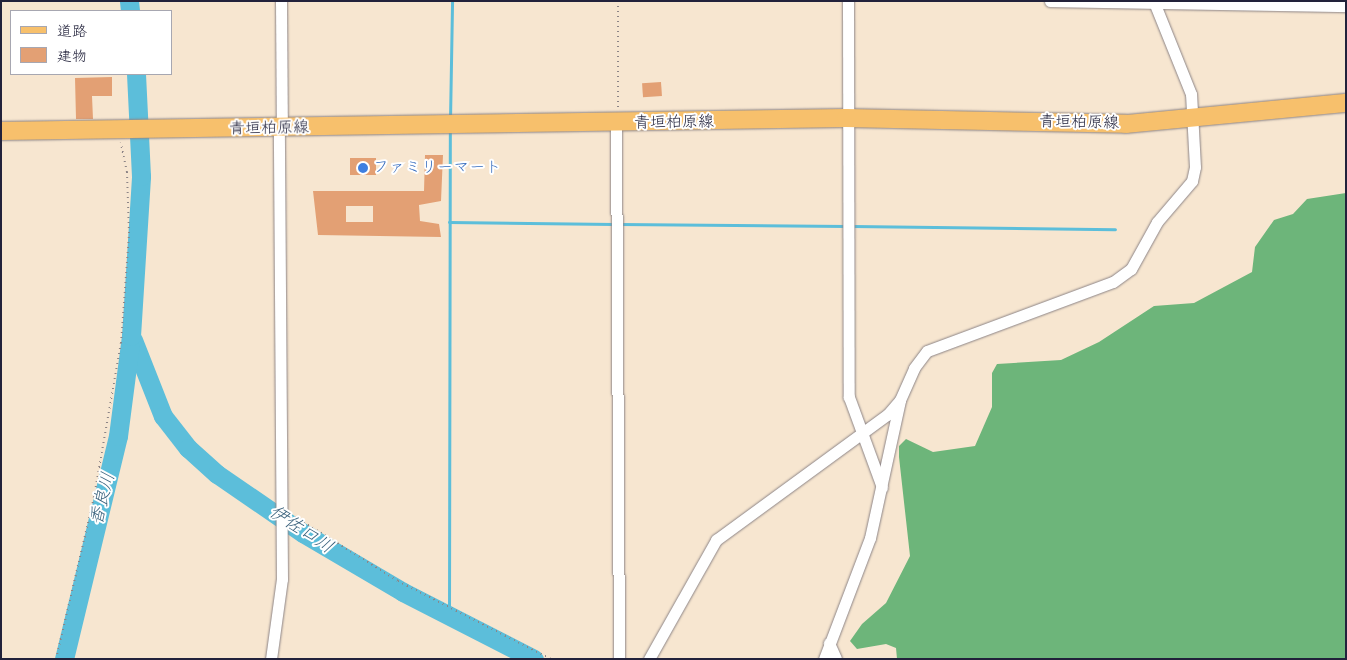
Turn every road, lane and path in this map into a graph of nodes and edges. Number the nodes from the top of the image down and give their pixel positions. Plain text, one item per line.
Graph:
1 (281, 1) edge
2 (618, 1) edge
3 (848, 1) edge
4 (1050, 1) edge
5 (1154, 2) edge
6 (1346, 6) edge
7 (1346, 103) edge
8 (846, 118) junction
9 (1192, 120) junction
10 (617, 124) junction
11 (280, 129) junction
12 (1, 131) edge
13 (121, 131) junction
14 (900, 400) junction
15 (861, 435) junction
16 (882, 487) junction
17 (282, 508) junction
18 (829, 643) junction
19 (56, 659) edge
20 (271, 659) edge
21 (551, 659) edge
22 (619, 659) edge
23 (648, 659) edge
24 (824, 659) edge
25 (836, 659) edge

1 - 11 street
2 - 10 path
3 - 8 street
4 - 5 street
5 - 6 street
5 - 9 street
7 - 9 main road, 青垣柏原線
8 - 9 main road, 青垣柏原線
8 - 10 main road, 青垣柏原線
8 - 15 street
9 - 14 street
10 - 11 main road, 青垣柏原線
10 - 22 street
11 - 13 main road, 青垣柏原線
11 - 17 street
12 - 13 main road, 青垣柏原線
13 - 19 path
14 - 15 street
14 - 16 street
15 - 16 street
15 - 23 street
16 - 18 street
17 - 20 street
17 - 21 path
18 - 24 street
18 - 25 street

